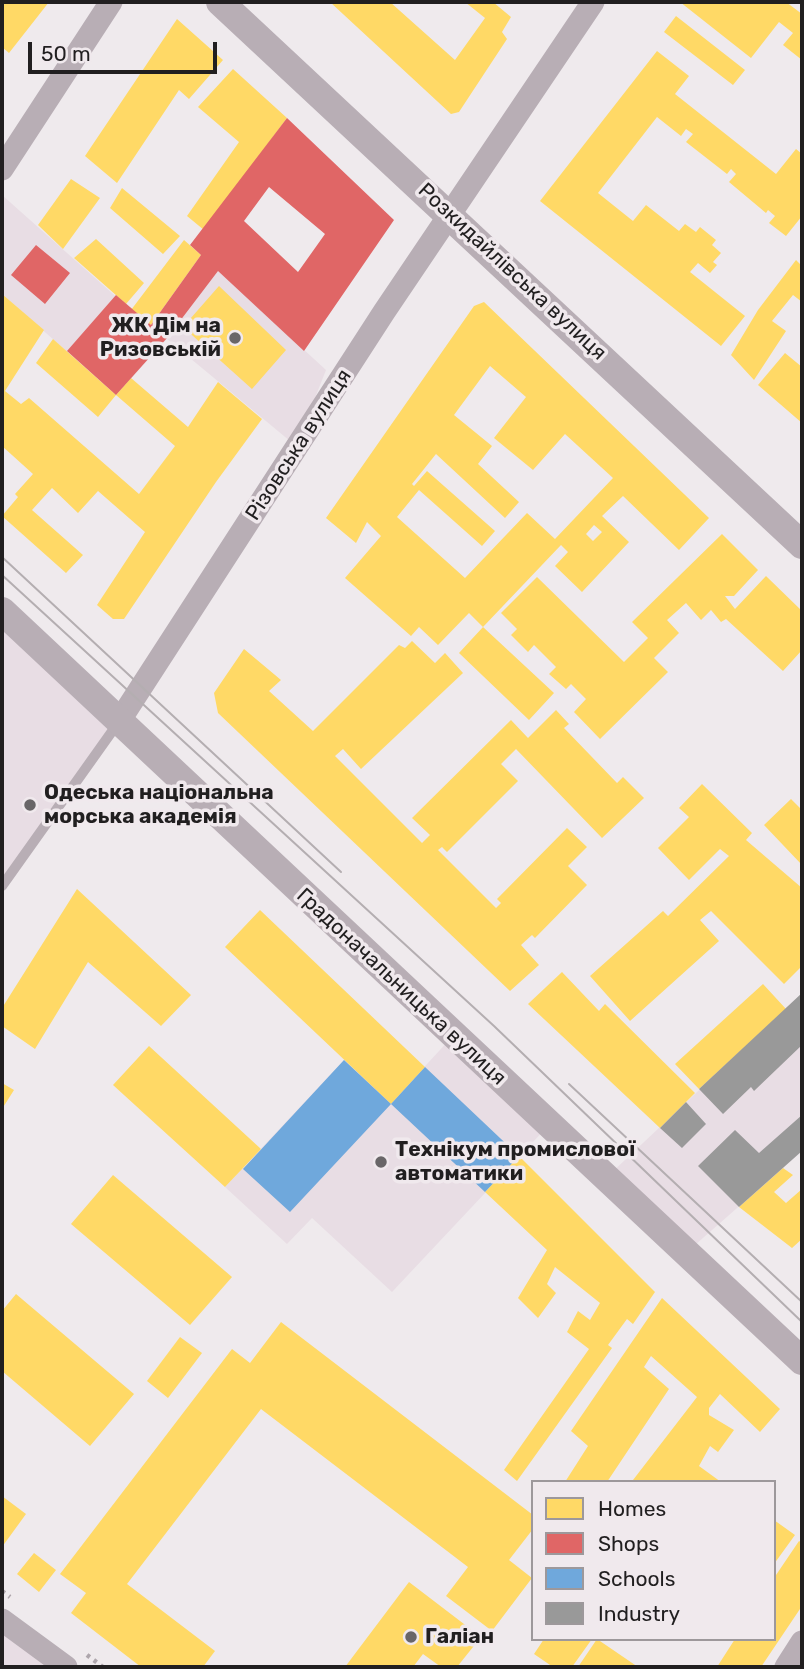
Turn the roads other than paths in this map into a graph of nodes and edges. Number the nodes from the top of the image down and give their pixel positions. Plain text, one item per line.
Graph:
1 (111, 2) edge
2 (220, 2) edge
3 (593, 2) edge
4 (2, 169) edge
5 (450, 214) junction
6 (802, 545) edge
7 (2, 611) edge
8 (118, 723) junction
9 (2, 886) edge
10 (802, 1361) edge
11 (2, 1620) edge
12 (802, 1642) edge
13 (66, 1667) edge
14 (786, 1667) edge

1 - 4 street
2 - 5 street, Розкидайлівська вулиця
3 - 5 street, Різовська вулиця
5 - 6 street, Розкидайлівська вулиця
5 - 8 street, Різовська вулиця
7 - 8 street, Градоначальницька вулиця
8 - 9 lane, Різовська вулиця
8 - 10 street, Градоначальницька вулиця
11 - 13 street
12 - 14 street

